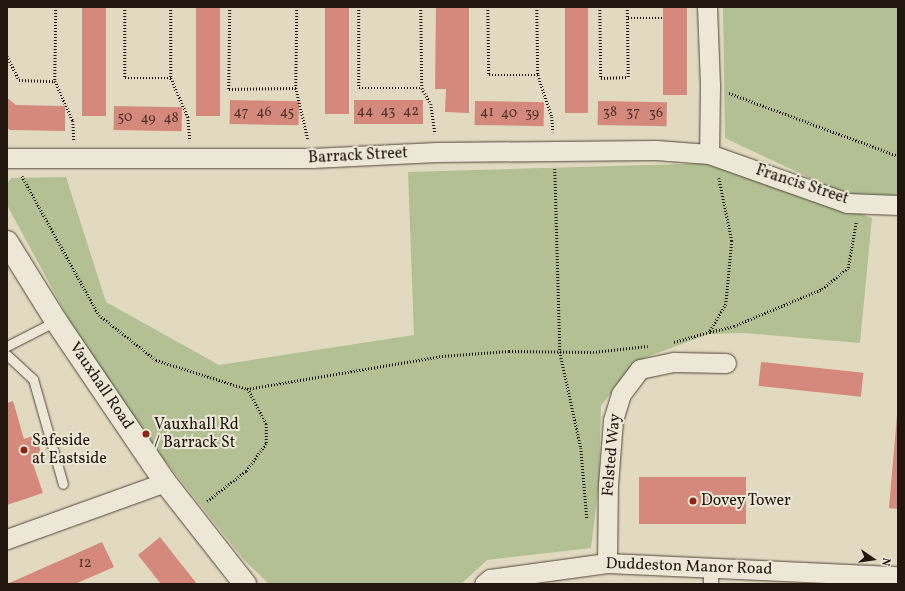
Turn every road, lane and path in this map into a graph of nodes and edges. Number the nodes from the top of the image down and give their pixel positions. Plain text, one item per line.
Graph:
1 (56, 7) edge
2 (125, 7) edge
3 (171, 7) edge
4 (230, 7) edge
5 (297, 7) edge
6 (359, 7) edge
7 (420, 7) edge
8 (488, 7) edge
9 (537, 7) edge
10 (600, 7) edge
11 (627, 7) edge
12 (707, 7) edge
13 (628, 18) junction
14 (663, 18) dead end
15 (7, 56) edge
16 (538, 76) junction
17 (170, 78) junction
18 (55, 81) junction
19 (710, 86) junction
20 (296, 88) junction
21 (422, 88) junction
22 (555, 150) junction
23 (437, 152) junction
24 (709, 154) junction
25 (898, 156) edge
26 (10, 158) edge
27 (74, 158) junction
28 (312, 158) junction
29 (190, 159) junction
30 (898, 206) edge
31 (857, 220) dead end
32 (7, 242) edge
33 (56, 321) junction
34 (710, 332) junction
35 (670, 343) dead end
36 (7, 346) edge
37 (650, 346) dead end
38 (560, 352) junction
39 (7, 355) edge
40 (726, 362) dead end
41 (247, 389) junction
42 (165, 482) junction
43 (63, 484) dead end
44 (190, 514) junction
45 (588, 526) dead end
46 (7, 539) edge
47 (607, 564) junction
48 (711, 576) edge
49 (898, 576) edge
50 (818, 578) edge
51 (527, 579) edge
52 (245, 584) edge
53 (484, 584) edge

1 - 18 path
2 - 17 path
3 - 17 path
4 - 20 path
5 - 20 path
6 - 21 path
7 - 21 path
8 - 16 path
9 - 16 path
10 - 13 path
11 - 13 path
12 - 19 street
13 - 14 path
15 - 18 path
16 - 22 path
17 - 29 path
18 - 27 path
19 - 24 street
19 - 25 path
20 - 28 path
21 - 23 path
22 - 23 street, Barrack Street
22 - 24 street, Barrack Street
22 - 38 path
23 - 28 street, Barrack Street
24 - 30 street, Francis Street
24 - 34 path
26 - 27 street, Barrack Street
26 - 41 path
27 - 29 street, Barrack Street
28 - 29 street, Barrack Street
31 - 34 path
32 - 33 main road, Vauxhall Road
33 - 36 lane
33 - 42 main road, Vauxhall Road
34 - 35 path
37 - 38 path
38 - 41 path
38 - 45 path
39 - 43 lane
40 - 47 street, Felsted Way
41 - 44 path
42 - 44 main road, Vauxhall Road
42 - 46 street
44 - 52 main road, Vauxhall Road
47 - 48 street, Duddeston Manor Road
47 - 51 street, Duddeston Manor Road
48 - 50 street, Duddeston Manor Road
49 - 50 street, Duddeston Manor Road
51 - 53 street, Duddeston Manor Road

